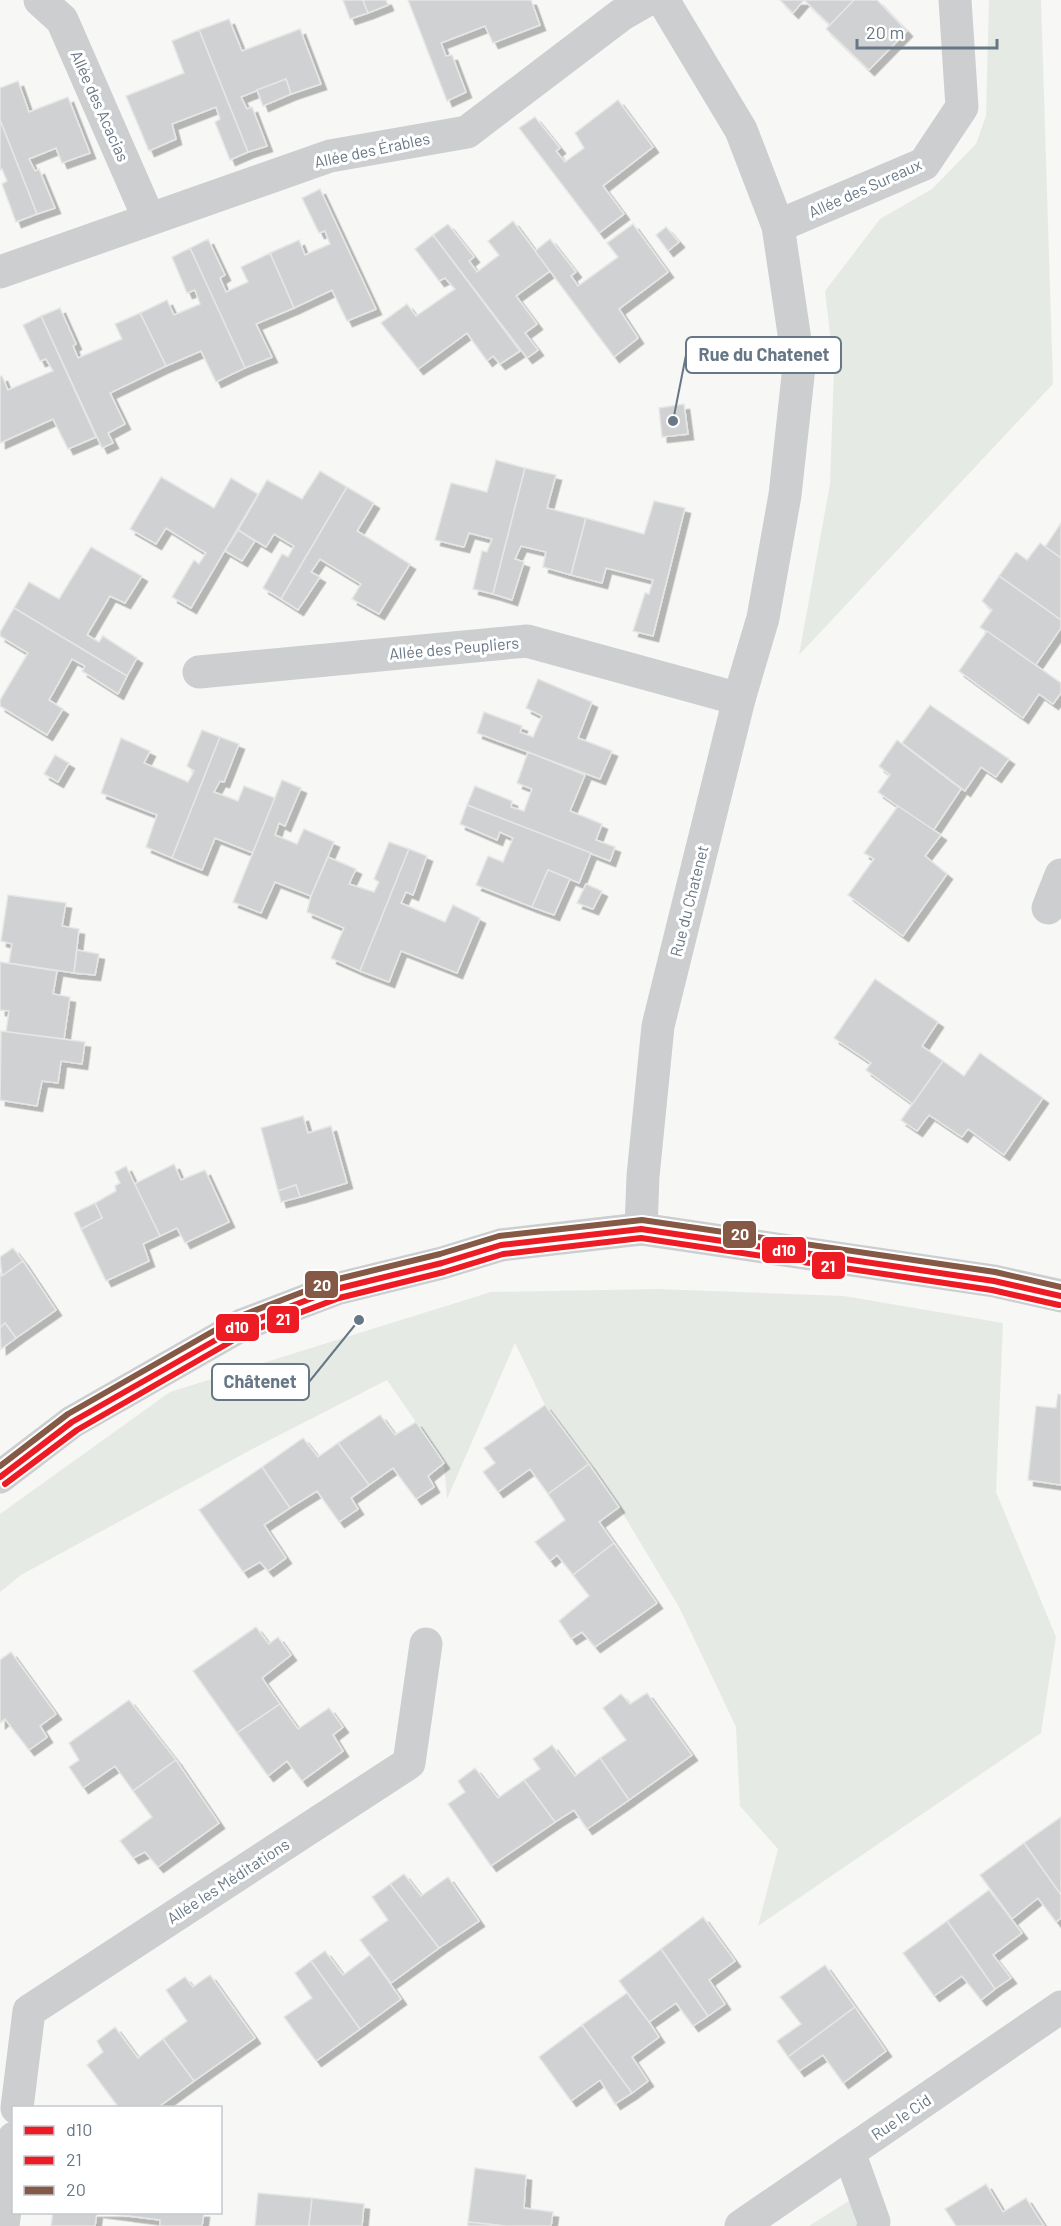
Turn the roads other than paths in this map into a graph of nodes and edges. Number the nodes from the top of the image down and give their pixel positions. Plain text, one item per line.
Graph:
1 (40, 0) edge
2 (647, 0) edge
3 (663, 0) edge
4 (955, 0) edge
5 (149, 219) junction
6 (778, 226) junction
7 (0, 272) edge
8 (199, 672) dead end
9 (739, 699) junction
10 (1061, 875) edge
11 (1048, 908) dead end
12 (641, 1229) junction
13 (1061, 1296) edge
14 (0, 1477) edge
15 (426, 1644) dead end
16 (1061, 2007) edge
17 (17, 2106) edge
18 (849, 2152) junction
19 (12, 2154) edge
20 (3, 2226) edge
21 (741, 2226) edge
22 (873, 2226) edge

1 - 5 street, Allée des Acacias
2 - 5 street, Allée des Érables
3 - 6 street, Rue du Chatenet
4 - 6 street, Allée des Sureaux
5 - 7 street, Allée des Érables
6 - 9 street, Rue du Chatenet
8 - 9 street, Allée des Peupliers
9 - 12 street, Rue du Chatenet
10 - 11 street
12 - 13 street
12 - 14 street
15 - 17 street, Allée les Méditations
16 - 18 street, Rue le Cid
18 - 21 street, Rue le Cid
18 - 22 street
19 - 20 street

